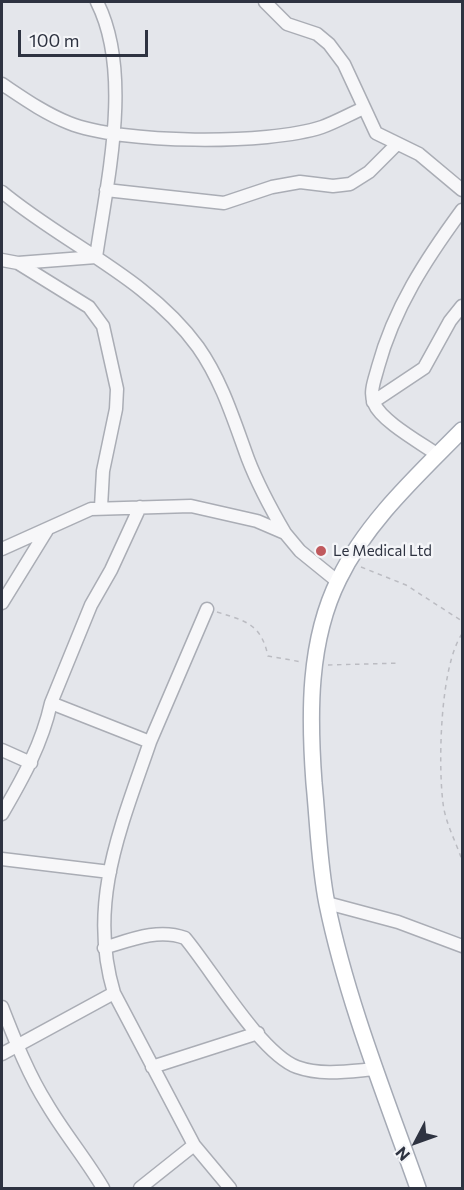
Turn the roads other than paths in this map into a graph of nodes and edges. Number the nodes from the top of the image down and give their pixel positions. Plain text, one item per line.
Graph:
1 (97, 2) edge
2 (264, 2) edge
3 (2, 84) edge
4 (364, 108) junction
5 (112, 134) junction
6 (396, 145) junction
7 (106, 190) junction
8 (462, 190) edge
9 (2, 192) edge
10 (462, 210) edge
11 (96, 257) junction
12 (2, 260) edge
13 (18, 263) junction
14 (462, 306) edge
15 (373, 402) junction
16 (462, 430) edge
17 (438, 455) junction
18 (100, 507) junction
19 (140, 507) junction
20 (47, 530) junction
21 (285, 533) junction
22 (2, 549) edge
23 (338, 581) junction
24 (2, 603) edge
25 (207, 609) road end
26 (51, 703) junction
27 (150, 742) junction
28 (2, 750) edge
29 (31, 763) junction
30 (2, 814) edge
31 (2, 859) edge
32 (110, 872) junction
33 (327, 903) junction
34 (462, 946) edge
35 (104, 948) junction
36 (114, 993) junction
37 (2, 1007) edge
38 (258, 1033) junction
39 (16, 1045) junction
40 (2, 1054) edge
41 (152, 1067) junction
42 (376, 1069) junction
43 (194, 1145) junction
44 (103, 1188) edge
45 (140, 1188) edge
46 (230, 1188) edge
47 (418, 1188) edge

1 - 5 street
2 - 4 street
3 - 5 street
4 - 5 street
4 - 6 street
5 - 7 street
6 - 7 street
6 - 8 street
7 - 11 street
9 - 11 street
10 - 15 street
11 - 13 street
11 - 21 street
12 - 13 street
13 - 18 street
14 - 15 street
15 - 17 street
16 - 17 main road
17 - 23 main road
18 - 19 street
18 - 20 street
19 - 21 street
19 - 26 street
20 - 22 street
20 - 24 street
21 - 23 street
23 - 33 main road
25 - 27 street
26 - 27 street
26 - 29 street
27 - 32 street
28 - 29 street
29 - 30 street
31 - 32 street
32 - 35 street
33 - 34 street
33 - 42 main road
35 - 36 street
35 - 38 street
36 - 39 street
36 - 41 street
37 - 39 street
38 - 41 street
38 - 42 street
39 - 40 street
39 - 44 street
41 - 43 street
42 - 47 main road
43 - 45 street
43 - 46 street

